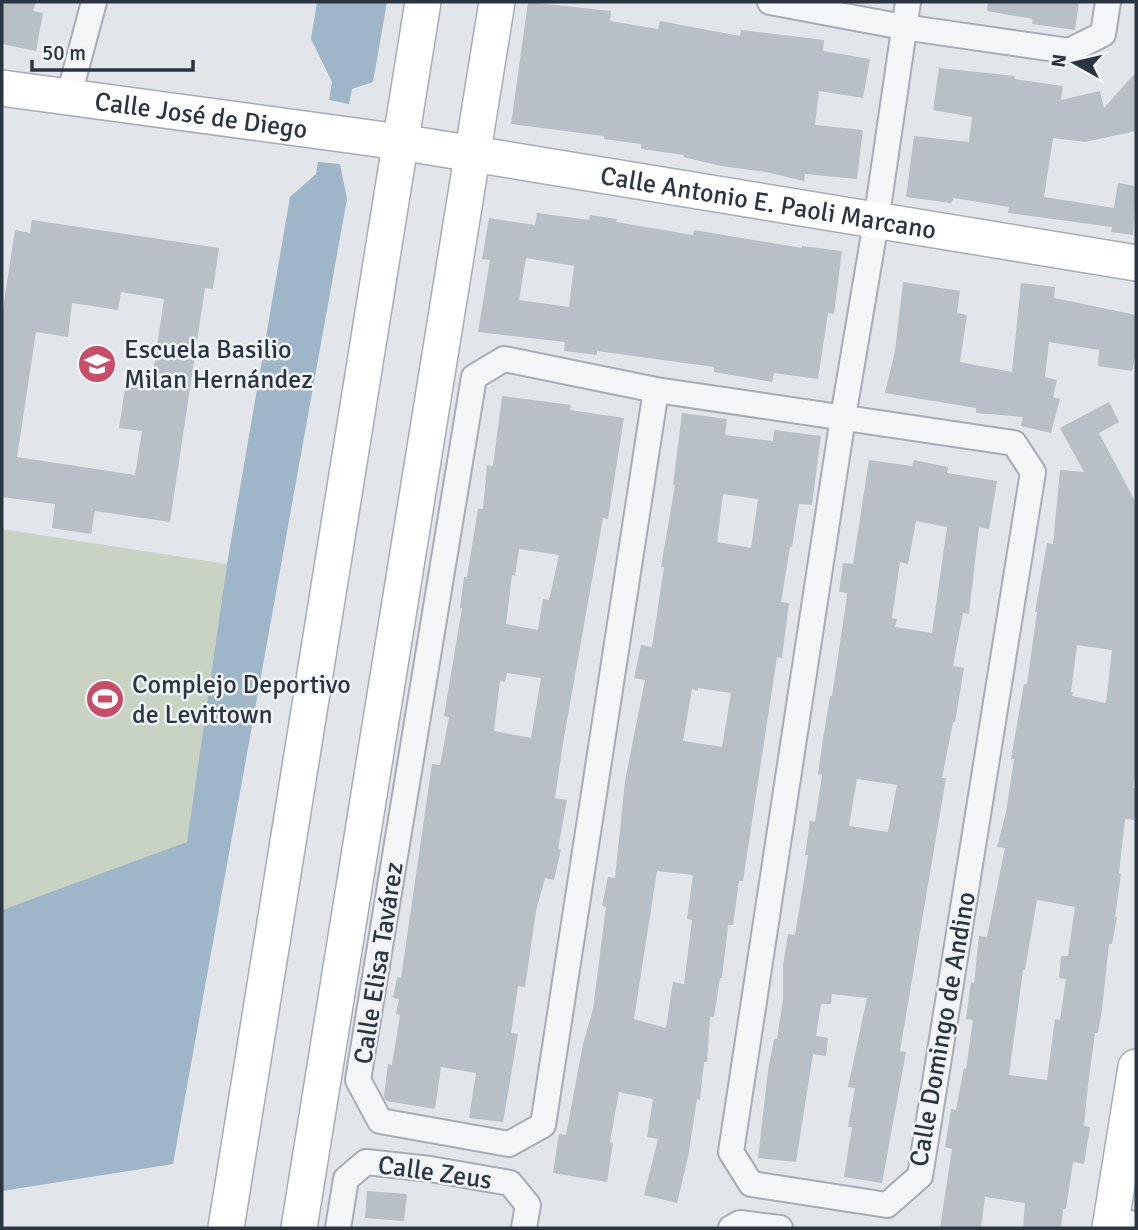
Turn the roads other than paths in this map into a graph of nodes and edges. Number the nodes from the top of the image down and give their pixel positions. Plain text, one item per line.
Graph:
1 (94, 2) edge
2 (423, 2) edge
3 (498, 2) edge
4 (769, 2) edge
5 (908, 2) edge
6 (1108, 2) edge
7 (903, 27) junction
8 (2, 88) edge
9 (68, 99) junction
10 (400, 142) junction
11 (473, 155) junction
12 (876, 222) junction
13 (1136, 263) edge
14 (656, 390) junction
15 (843, 417) junction
16 (1136, 1067) edge
17 (526, 1217) edge
18 (1119, 1224) edge
19 (226, 1228) edge
20 (299, 1228) edge
21 (338, 1228) edge
22 (731, 1228) edge
23 (780, 1228) edge

1 - 9 street
2 - 10 street
3 - 11 street
4 - 7 street
5 - 7 street, Calle Domingo de Andino
6 - 7 street
7 - 12 street, Calle Domingo de Andino
8 - 9 street, Calle José de Diego
9 - 10 street, Calle José de Diego
10 - 11 street, Calle Antonio E. Paoli Marcano
10 - 19 street
11 - 12 street, Calle Antonio E. Paoli Marcano
11 - 20 street
12 - 13 street, Calle Antonio E. Paoli Marcano
12 - 15 street, Calle Domingo de Andino
14 - 14 street, Calle Elisa Tavárez
14 - 15 street, Calle Elisa Tavárez
15 - 15 street, Calle Domingo de Andino
16 - 18 street
17 - 21 street, Calle Zeus
22 - 23 street

